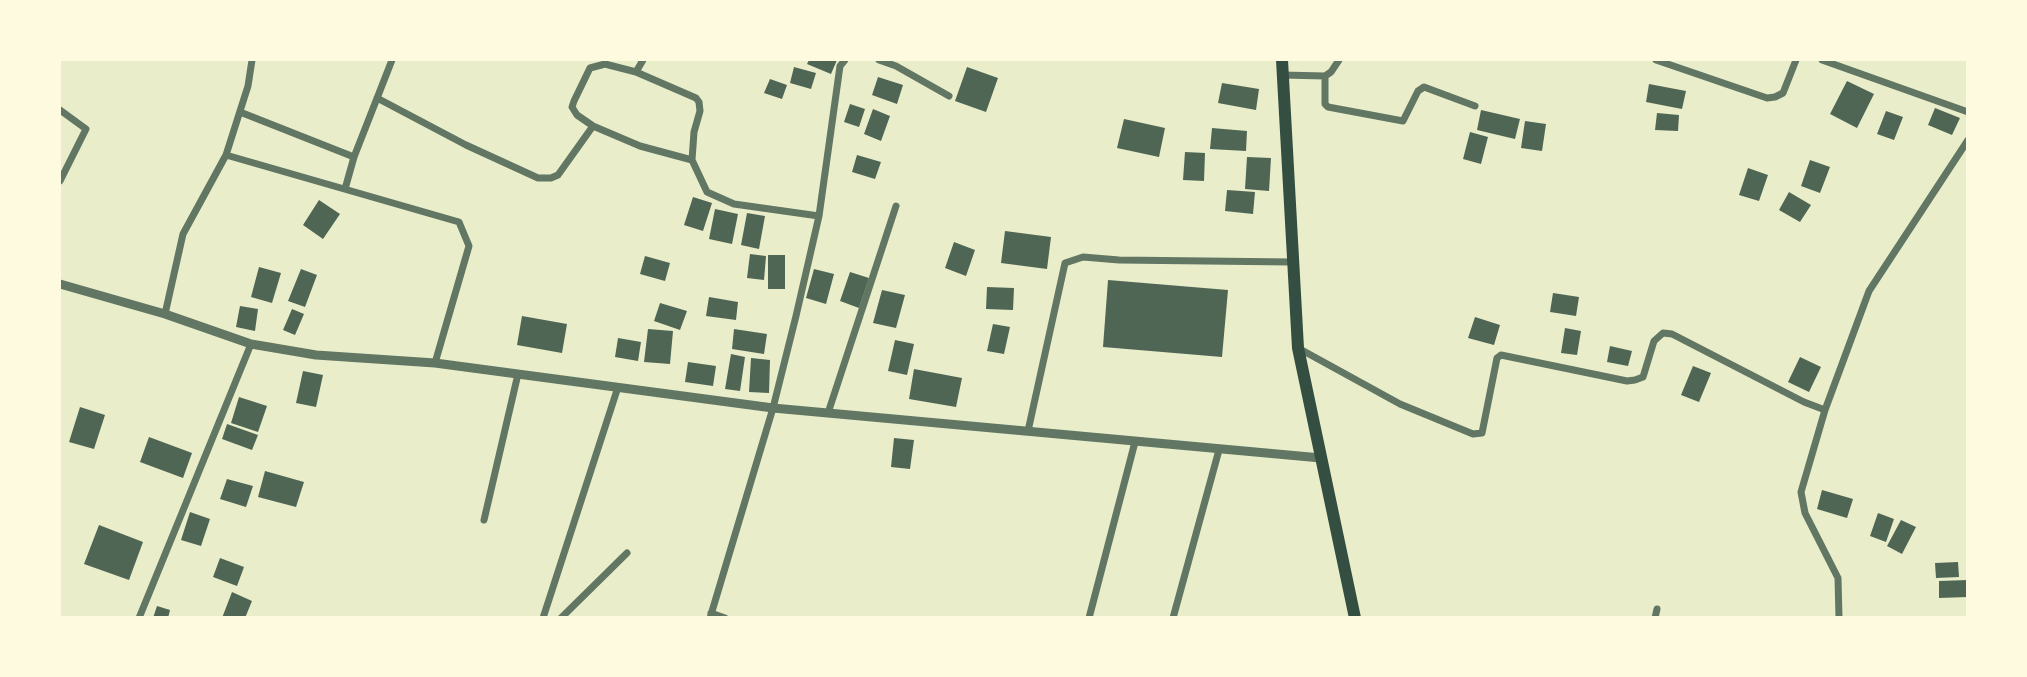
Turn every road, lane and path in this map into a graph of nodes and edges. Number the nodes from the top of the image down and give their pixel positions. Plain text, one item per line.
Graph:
1 (251, 60) edge
2 (392, 60) edge
3 (643, 60) edge
4 (845, 60) edge
5 (879, 60) edge
6 (1282, 60) edge
7 (1339, 60) edge
8 (1656, 60) edge
9 (1796, 60) edge
10 (1822, 60) edge
11 (636, 72) junction
12 (1282, 75) junction
13 (1325, 76) junction
14 (949, 96) dead end
15 (377, 98) junction
16 (1475, 106) dead end
17 (60, 110) edge
18 (240, 112) junction
19 (1968, 112) edge
20 (593, 126) junction
21 (1968, 140) edge
22 (226, 155) junction
23 (354, 157) junction
24 (692, 160) junction
25 (60, 181) edge
26 (345, 189) junction
27 (896, 206) dead end
28 (819, 216) junction
29 (1292, 262) junction
30 (60, 284) edge
31 (165, 314) junction
32 (251, 344) junction
33 (1298, 348) junction
34 (435, 363) junction
35 (518, 374) junction
36 (618, 387) junction
37 (774, 408) junction
38 (1825, 410) junction
39 (828, 413) junction
40 (1028, 431) junction
41 (1135, 442) junction
42 (1219, 450) junction
43 (1321, 458) junction
44 (484, 520) dead end
45 (627, 553) dead end
46 (710, 615) edge
47 (139, 618) edge
48 (543, 618) edge
49 (561, 618) edge
50 (725, 618) edge
51 (1089, 618) edge
52 (1173, 618) edge
53 (1355, 618) edge
54 (1839, 618) edge

1 - 18 street
2 - 15 street
3 - 11 street
4 - 28 street
5 - 14 street
6 - 12 main road
7 - 13 street
8 - 9 street
10 - 19 street
11 - 20 street
11 - 24 street
12 - 13 street
12 - 29 main road
13 - 16 street
15 - 20 street
15 - 23 street
17 - 25 street
18 - 22 street
18 - 23 street
20 - 24 street
21 - 38 street
22 - 26 street
22 - 31 street
23 - 26 street
24 - 28 street
26 - 34 street
27 - 39 street
28 - 37 street
29 - 33 main road
29 - 40 street
30 - 31 street
31 - 32 street
32 - 34 street
32 - 47 street
33 - 38 street
33 - 43 main road
34 - 35 street
35 - 36 street
35 - 44 street
36 - 37 street
36 - 48 street
37 - 39 street
37 - 46 street
38 - 54 street
39 - 40 street
40 - 41 street
41 - 42 street
41 - 51 street
42 - 43 street
42 - 52 street
43 - 53 main road
45 - 49 street
46 - 50 street

